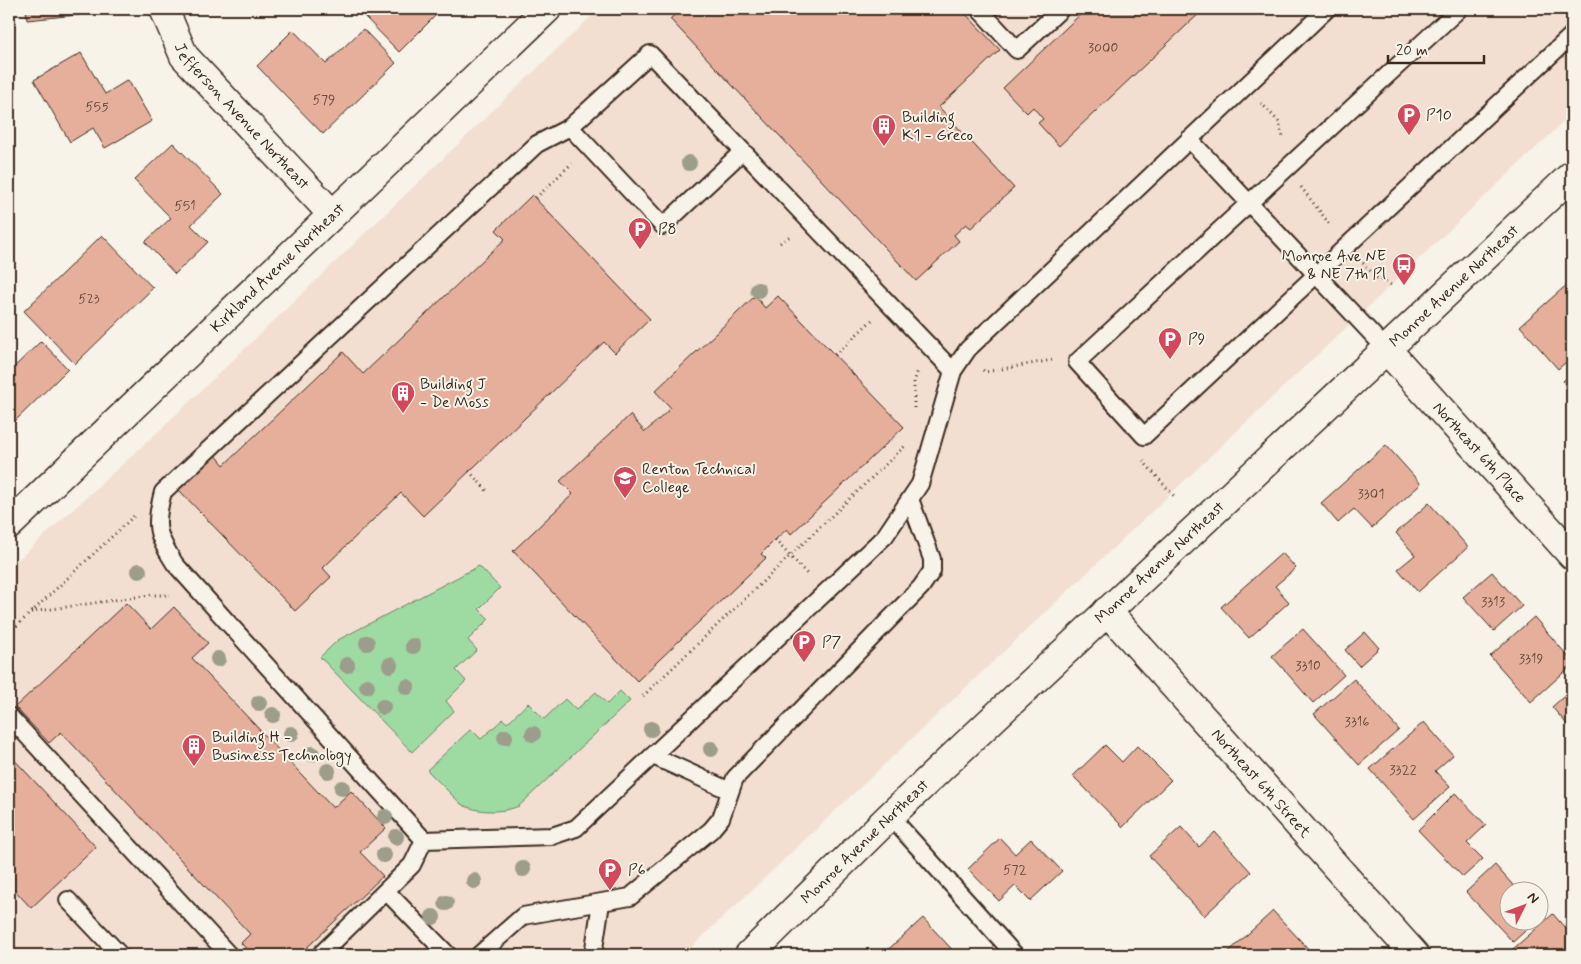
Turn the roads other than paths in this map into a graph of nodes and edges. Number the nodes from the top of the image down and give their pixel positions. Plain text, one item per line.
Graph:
1 (164, 9) edge
2 (547, 9) edge
3 (979, 9) edge
4 (1061, 9) edge
5 (1327, 9) edge
6 (1459, 9) edge
7 (1572, 34) edge
8 (570, 127) junction
9 (1189, 139) junction
10 (742, 151) junction
11 (1572, 176) edge
12 (1249, 203) junction
13 (332, 214) junction
14 (1317, 275) junction
15 (1387, 350) junction
16 (953, 371) junction
17 (910, 499) junction
18 (9, 525) edge
19 (1572, 554) edge
20 (1107, 611) junction
21 (9, 716) edge
22 (653, 756) junction
23 (730, 791) junction
24 (890, 816) junction
25 (424, 840) junction
26 (386, 891) junction
27 (68, 900) dead end
28 (601, 903) junction
29 (120, 955) edge
30 (229, 955) edge
31 (320, 955) edge
32 (448, 955) edge
33 (479, 955) edge
34 (593, 955) edge
35 (750, 955) edge
36 (1015, 955) edge
37 (1415, 955) edge

1 - 13 street, Jefferson Avenue Northeast
2 - 13 street, Kirkland Avenue Northeast
3 - 4 lane
5 - 9 lane
6 - 12 lane
7 - 14 lane
8 - 10 lane
8 - 10 lane
8 - 25 lane
9 - 12 lane
9 - 16 lane
10 - 16 lane
11 - 15 street, Monroe Avenue Northeast
12 - 14 lane
12 - 14 lane
13 - 18 street, Kirkland Avenue Northeast
14 - 15 lane
15 - 19 street, Northeast 6th Place
15 - 20 street, Monroe Avenue Northeast
16 - 17 lane
17 - 22 lane
17 - 23 lane
20 - 24 street, Monroe Avenue Northeast
20 - 37 street, Northeast 6th Street
21 - 30 lane
22 - 23 lane
22 - 25 lane
23 - 28 lane
24 - 35 street, Monroe Avenue Northeast
24 - 36 lane
25 - 26 lane
26 - 31 lane
26 - 32 lane
27 - 29 lane
28 - 33 lane
28 - 34 lane

